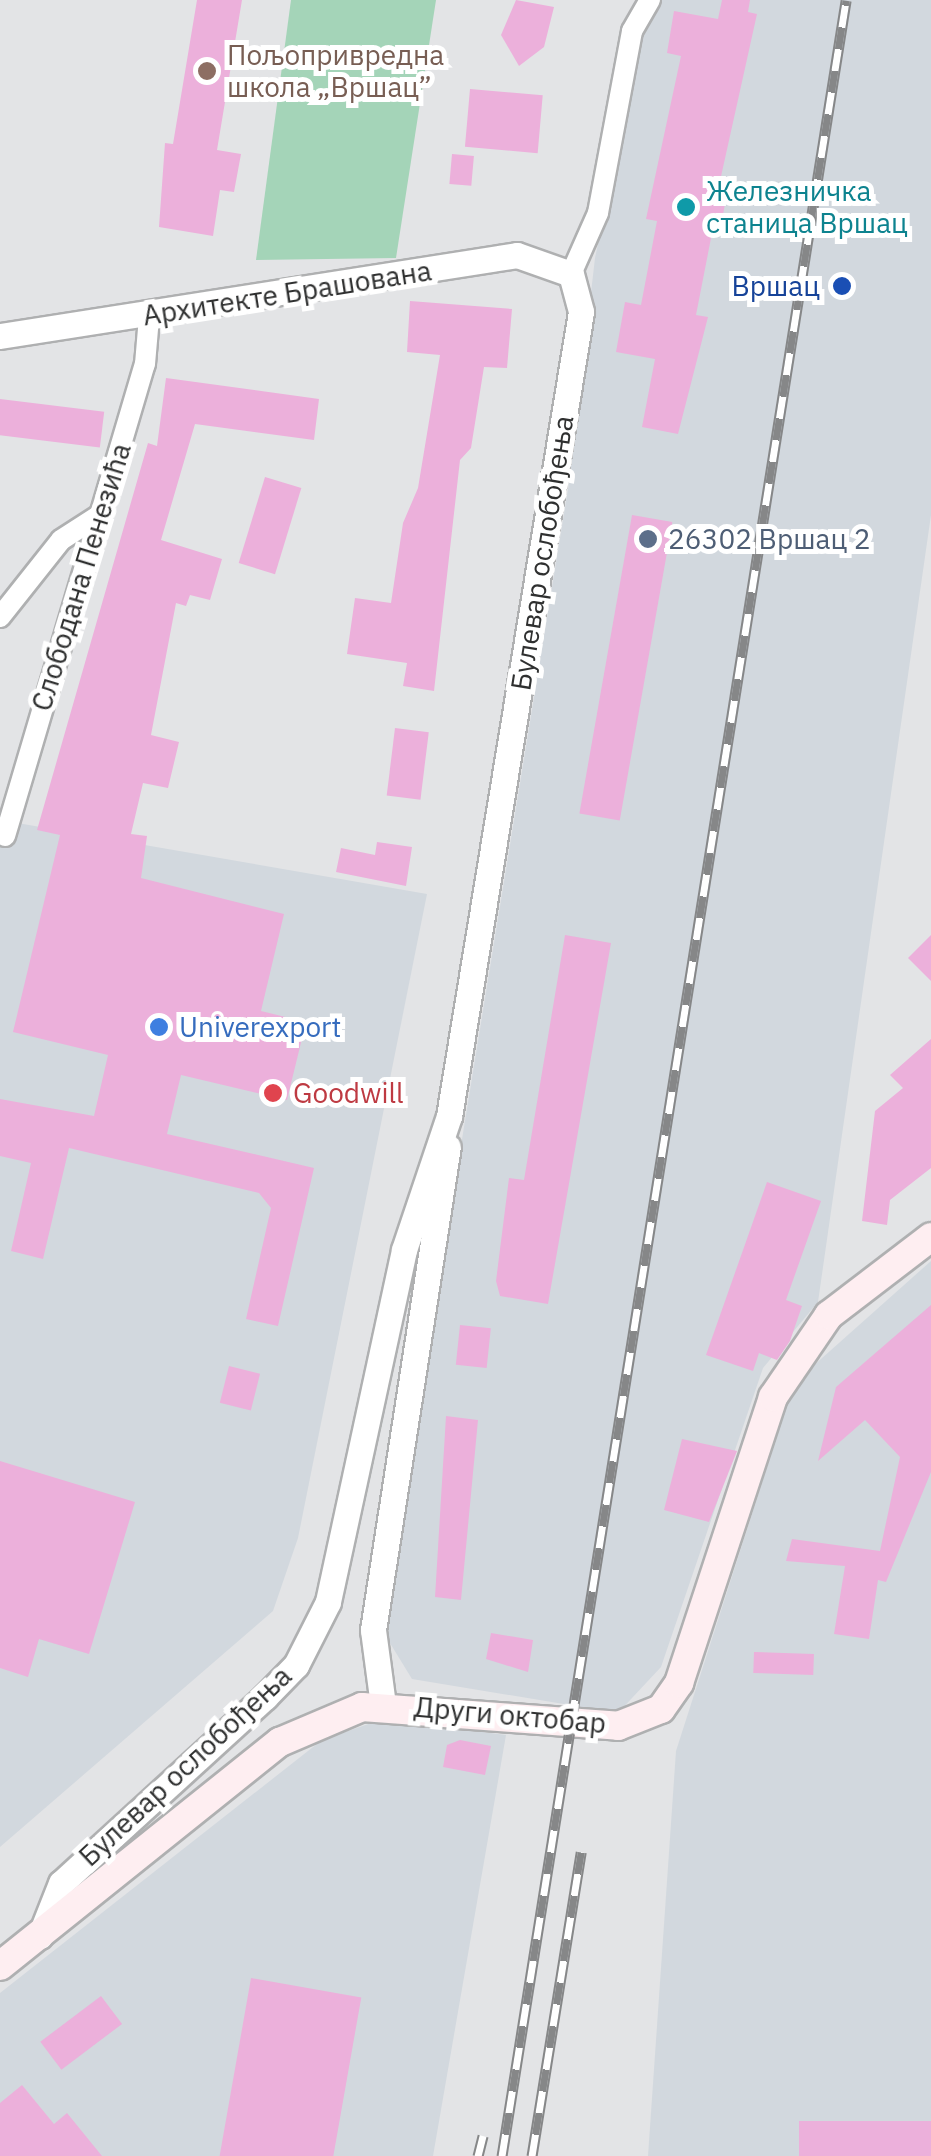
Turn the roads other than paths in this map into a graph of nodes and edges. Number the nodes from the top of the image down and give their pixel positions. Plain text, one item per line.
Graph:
1 (650, 0) edge
2 (571, 274) junction
3 (149, 317) junction
4 (0, 336) edge
5 (98, 516) junction
6 (0, 617) edge
7 (5, 836) dead end
8 (449, 1116) junction
9 (417, 1208) junction
10 (931, 1237) edge
11 (431, 1284) junction
12 (391, 1303) junction
13 (383, 1705) junction
14 (40, 1936) junction
15 (0, 1966) edge

1 - 2 street
2 - 3 street, Архитекте Брашована
2 - 8 street, Булевар ослобођења
3 - 4 street, Архитекте Брашована
3 - 5 street, Слободана Пенезића
5 - 6 street
5 - 7 street, Слободана Пенезића
8 - 9 street, Булевар ослобођења
8 - 11 street, Булевар ослобођења
9 - 11 street, Булевар ослобођења
9 - 12 street, Булевар ослобођења
10 - 13 main road, Други октобар
11 - 12 street
11 - 13 street, Булевар ослобођења
12 - 14 street, Булевар ослобођења
13 - 14 main road, Други октобар
14 - 15 main road, Други октобар

